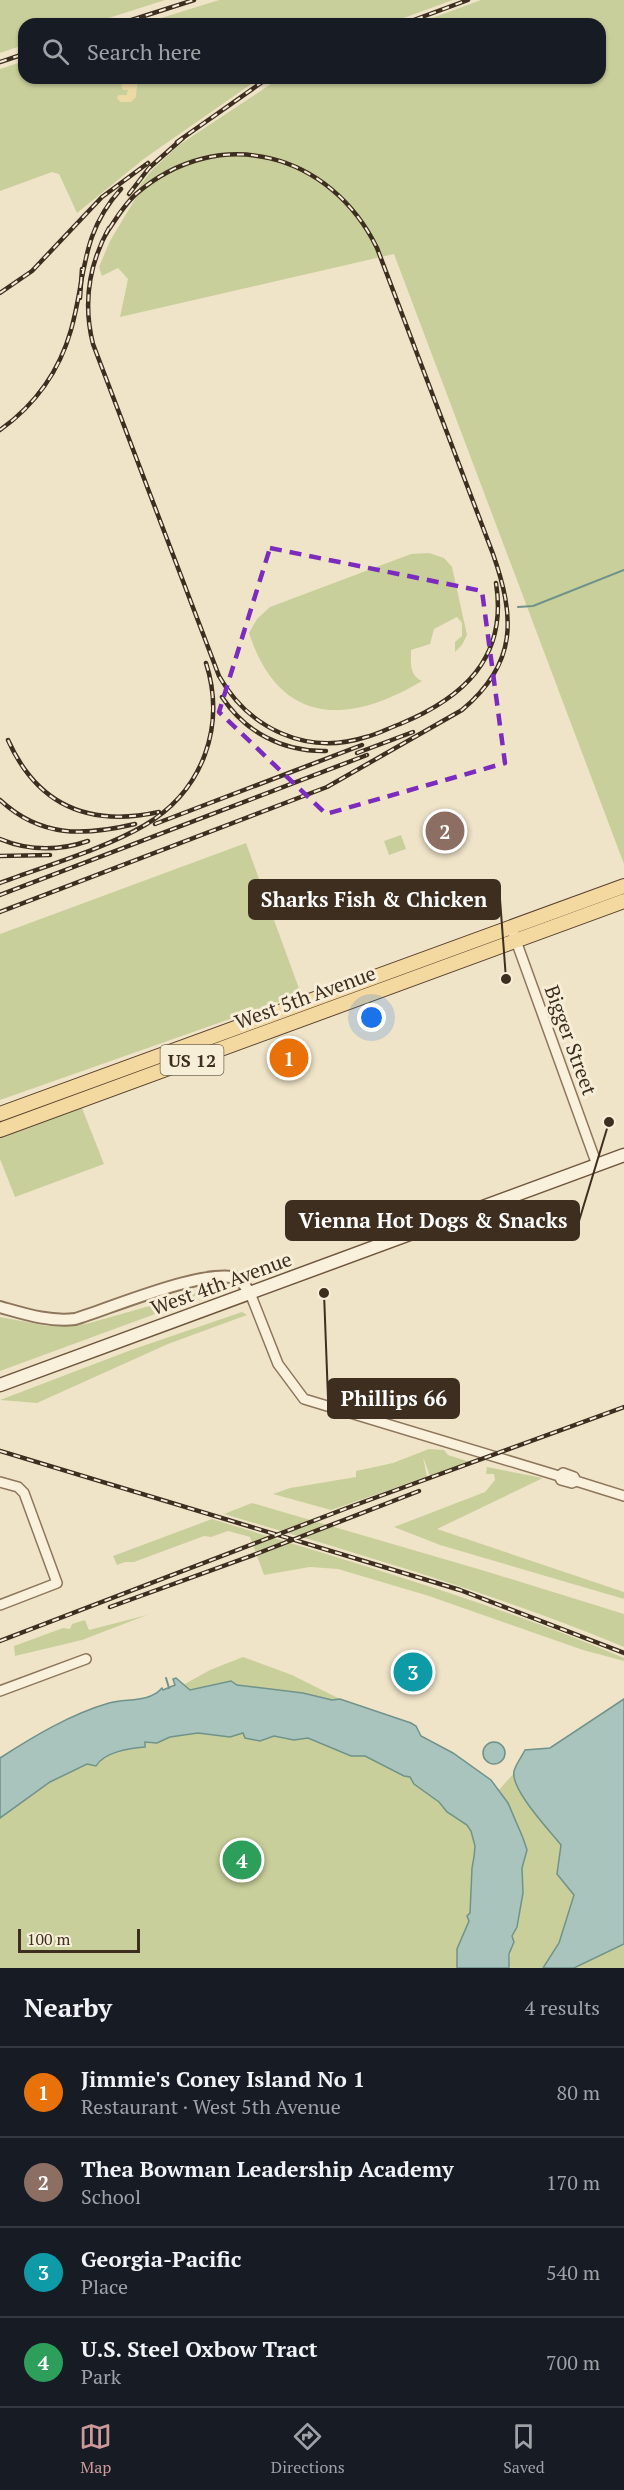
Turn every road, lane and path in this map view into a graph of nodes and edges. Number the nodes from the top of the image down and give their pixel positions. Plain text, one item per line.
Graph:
1 (624, 886) edge
2 (624, 901) edge
3 (514, 934) junction
4 (381, 983) junction
5 (79, 1084) junction
6 (85, 1099) junction
7 (0, 1114) edge
8 (0, 1130) edge
9 (624, 1155) edge
10 (597, 1165) junction
11 (250, 1293) junction
12 (0, 1307) edge
13 (0, 1385) edge
14 (0, 1482) edge
15 (624, 1496) edge
16 (0, 1605) edge
17 (86, 1659) dead end
18 (0, 1691) edge

1 - 3 main road, West 5th Avenue / US 12
2 - 3 main road, West 5th Avenue / US 12
3 - 4 main road, West 5th Avenue / US 12
3 - 10 street, Bigger Street
4 - 5 main road, West 5th Avenue / US 12
4 - 6 main road, West 5th Avenue / US 12
5 - 6 main road
5 - 7 main road, West 5th Avenue / US 12
6 - 8 main road, West 5th Avenue / US 12
9 - 10 main road, West 4th Avenue
10 - 11 main road, West 4th Avenue
11 - 12 street
11 - 13 main road, West 4th Avenue
11 - 15 street
14 - 16 street
17 - 18 street

